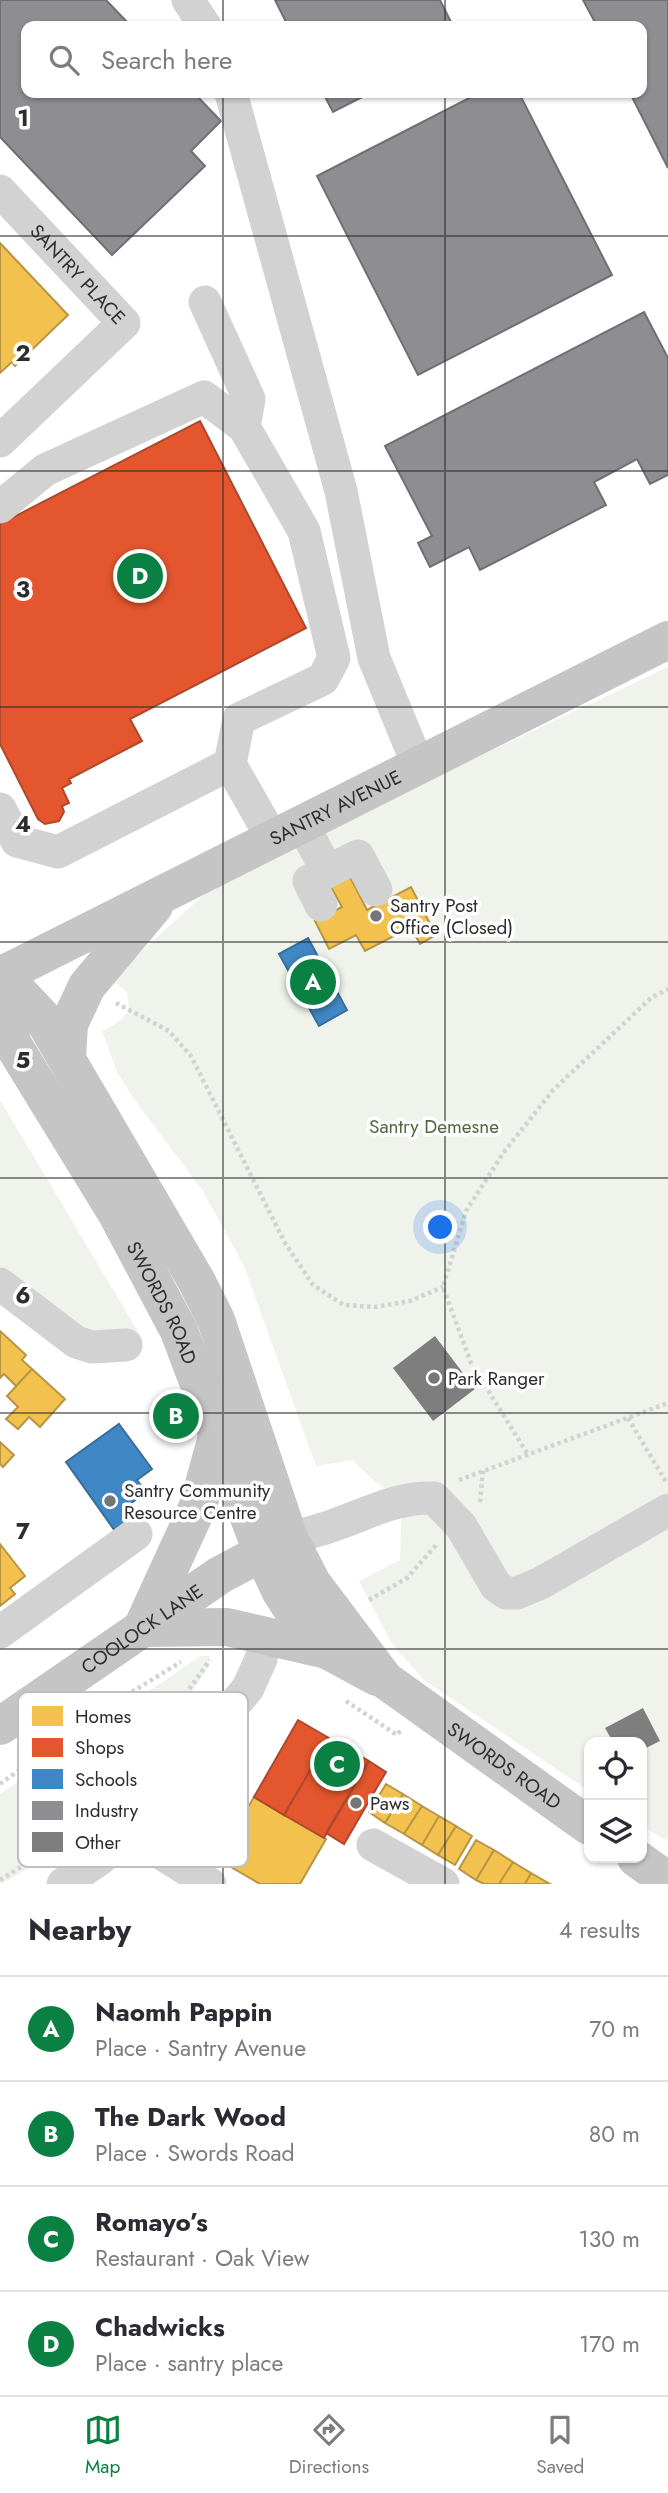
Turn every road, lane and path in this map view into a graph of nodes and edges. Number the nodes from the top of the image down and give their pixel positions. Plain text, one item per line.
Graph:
1 (188, 0) edge
2 (202, 21) edge
3 (232, 98) edge
4 (0, 191) edge
5 (205, 302) dead end
6 (244, 427) junction
7 (0, 441) edge
8 (0, 508) edge
9 (668, 639) edge
10 (230, 764) junction
11 (418, 765) junction
12 (0, 809) edge
13 (287, 831) junction
14 (327, 870) junction
15 (376, 890) dead end
16 (165, 893) junction
17 (321, 905) dead end
18 (1, 974) edge
19 (668, 989) edge
20 (111, 1001) dead end
21 (67, 1058) junction
22 (443, 1287) junction
23 (3, 1292) edge
24 (126, 1345) dead end
25 (668, 1403) edge
26 (628, 1418) junction
27 (218, 1433) junction
28 (527, 1453) junction
29 (668, 1486) edge
30 (434, 1498) junction
31 (668, 1510) edge
32 (135, 1534) dead end
33 (276, 1545) junction
34 (142, 1628) junction
35 (0, 1632) edge
36 (327, 1650) junction
37 (212, 1656) dead end
38 (261, 1659) dead end
39 (385, 1680) junction
40 (49, 1692) edge
41 (186, 1692) edge
42 (245, 1692) edge
43 (18, 1714) edge
44 (0, 1726) edge
45 (584, 1822) edge
46 (373, 1845) dead end
47 (643, 1863) edge
48 (21, 1867) edge
49 (88, 1867) edge
50 (183, 1867) edge
51 (0, 1880) edge
52 (668, 1881) edge
53 (63, 1884) edge
54 (210, 1884) edge
55 (442, 1884) edge

1 - 2 street
3 - 11 street
4 - 7 street, SANTRY PLACE
5 - 6 street
6 - 8 street
6 - 10 street
9 - 11 main road, SANTRY AVENUE
10 - 12 street
10 - 13 street
11 - 13 main road, SANTRY AVENUE
13 - 14 street
13 - 16 main road, SANTRY AVENUE
14 - 15 street
14 - 17 street
16 - 18 main road, SANTRY AVENUE
16 - 21 main road
18 - 21 main road, SWORDS ROAD
18 - 27 main road, SWORDS ROAD
19 - 22 path
20 - 22 path
21 - 33 main road, SWORDS ROAD
22 - 28 path
23 - 24 street
25 - 26 path
26 - 28 path
26 - 29 path
27 - 33 main road, SWORDS ROAD
27 - 34 main road
28 - 30 path
30 - 31 street
30 - 33 street
32 - 35 street
33 - 34 main road, COOLOCK LANE
33 - 36 main road, SWORDS ROAD
33 - 39 main road, SWORDS ROAD
34 - 36 main road
34 - 40 main road, COOLOCK LANE
36 - 39 main road, SWORDS ROAD
37 - 41 path
38 - 42 street
39 - 45 main road, SWORDS ROAD
43 - 44 main road, COOLOCK LANE
46 - 55 street
47 - 52 main road
48 - 51 path
49 - 53 street
50 - 54 street

